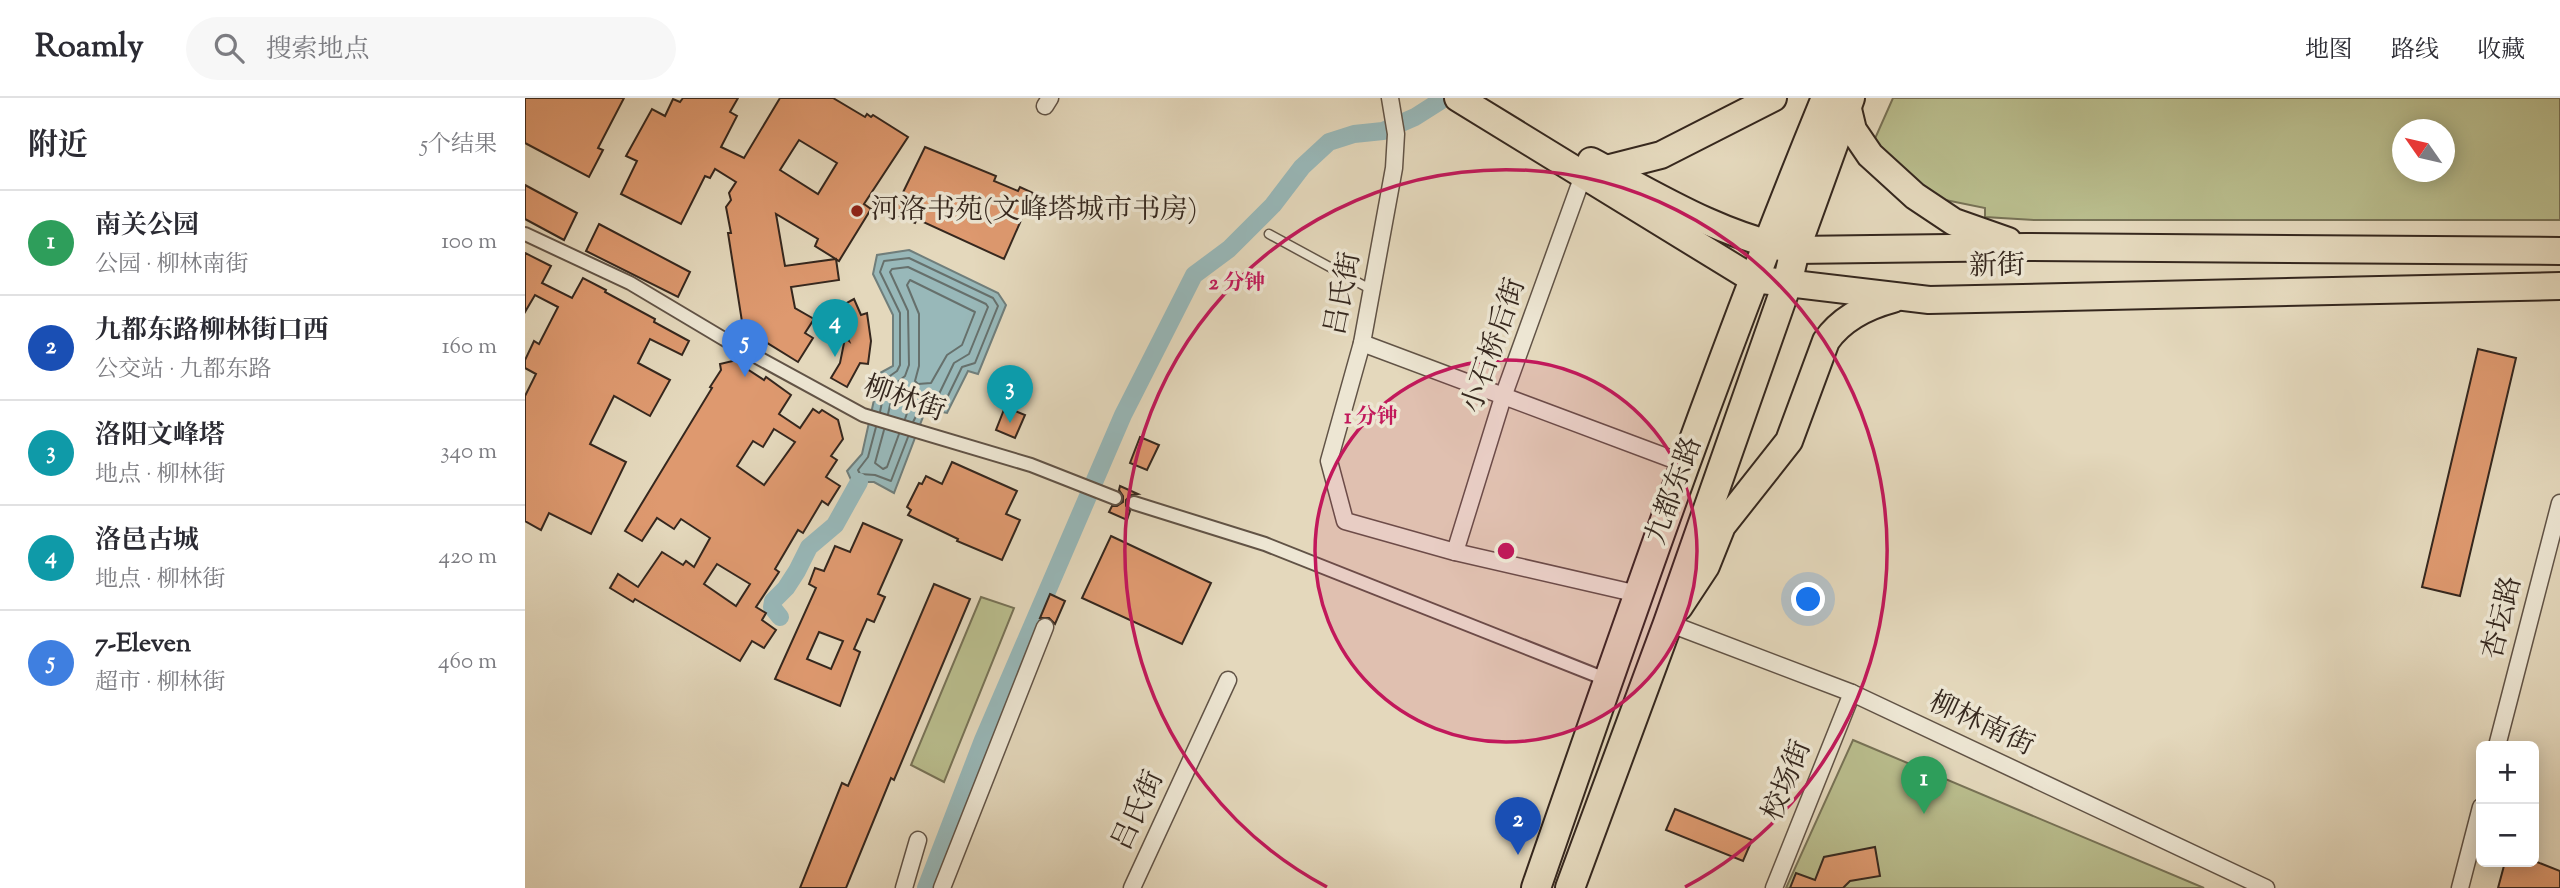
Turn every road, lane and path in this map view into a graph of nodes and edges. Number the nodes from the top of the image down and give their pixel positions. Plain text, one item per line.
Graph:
1 (1458, 98) edge
2 (1773, 98) edge
3 (1391, 99) edge
4 (1841, 100) edge
5 (1486, 105) edge
6 (1593, 168) junction
7 (525, 234) edge
8 (1269, 234) dead end
9 (1765, 244) junction
10 (2026, 247) junction
11 (1795, 250) junction
12 (2560, 251) edge
13 (1753, 279) junction
14 (1787, 284) junction
15 (2560, 286) edge
16 (1372, 290) junction
17 (1901, 298) junction
18 (1362, 343) junction
19 (1503, 397) junction
20 (1685, 464) junction
21 (1115, 498) dead end
22 (1134, 503) dead end
23 (2560, 503) edge
24 (2554, 549) edge
25 (1455, 552) junction
26 (1638, 594) junction
27 (1668, 623) junction
28 (1045, 627) dead end
29 (1228, 680) dead end
30 (1608, 680) junction
31 (1852, 693) junction
32 (2498, 741) edge
33 (2476, 826) edge
34 (918, 840) dead end
35 (904, 888) edge
36 (942, 888) edge
37 (1132, 888) edge
38 (1536, 888) edge
39 (1570, 888) edge
40 (1774, 888) edge
41 (2266, 888) edge
42 (2460, 888) edge

1 - 5 main road, 新街
2 - 6 main road
3 - 16 street, 吕氏街
4 - 9 highway, 九都东路
4 - 10 main road
4 - 11 highway, 九都东路
5 - 6 main road, 新街
6 - 9 main road, 新街
6 - 13 main road, 新街
6 - 19 street, 小石桥后街
7 - 21 street, 柳林街
8 - 16 lane
9 - 11 main road, 新街
9 - 13 highway, 九都东路
10 - 11 main road, 新街
10 - 12 main road, 新街
11 - 14 highway, 九都东路
13 - 14 main road, 新街
13 - 20 highway, 九都东路
14 - 17 main road, 新街
14 - 27 highway, 九都东路
15 - 17 main road, 新街
16 - 18 street, 吕氏街
17 - 27 main road
18 - 19 street
18 - 25 street, 吕氏街
19 - 20 street
19 - 25 street, 小石桥后街
20 - 26 highway, 九都东路
22 - 30 street
23 - 24 street, 杏坛路
24 - 32 street, 杏坛路
25 - 26 street
26 - 30 highway, 九都东路
27 - 31 street, 柳林南街
27 - 39 highway, 九都东路
28 - 36 street
29 - 37 street, 吕氏街
30 - 38 highway, 九都东路
31 - 40 street, 校场街
31 - 41 street, 柳林南街
33 - 42 street
34 - 35 street

